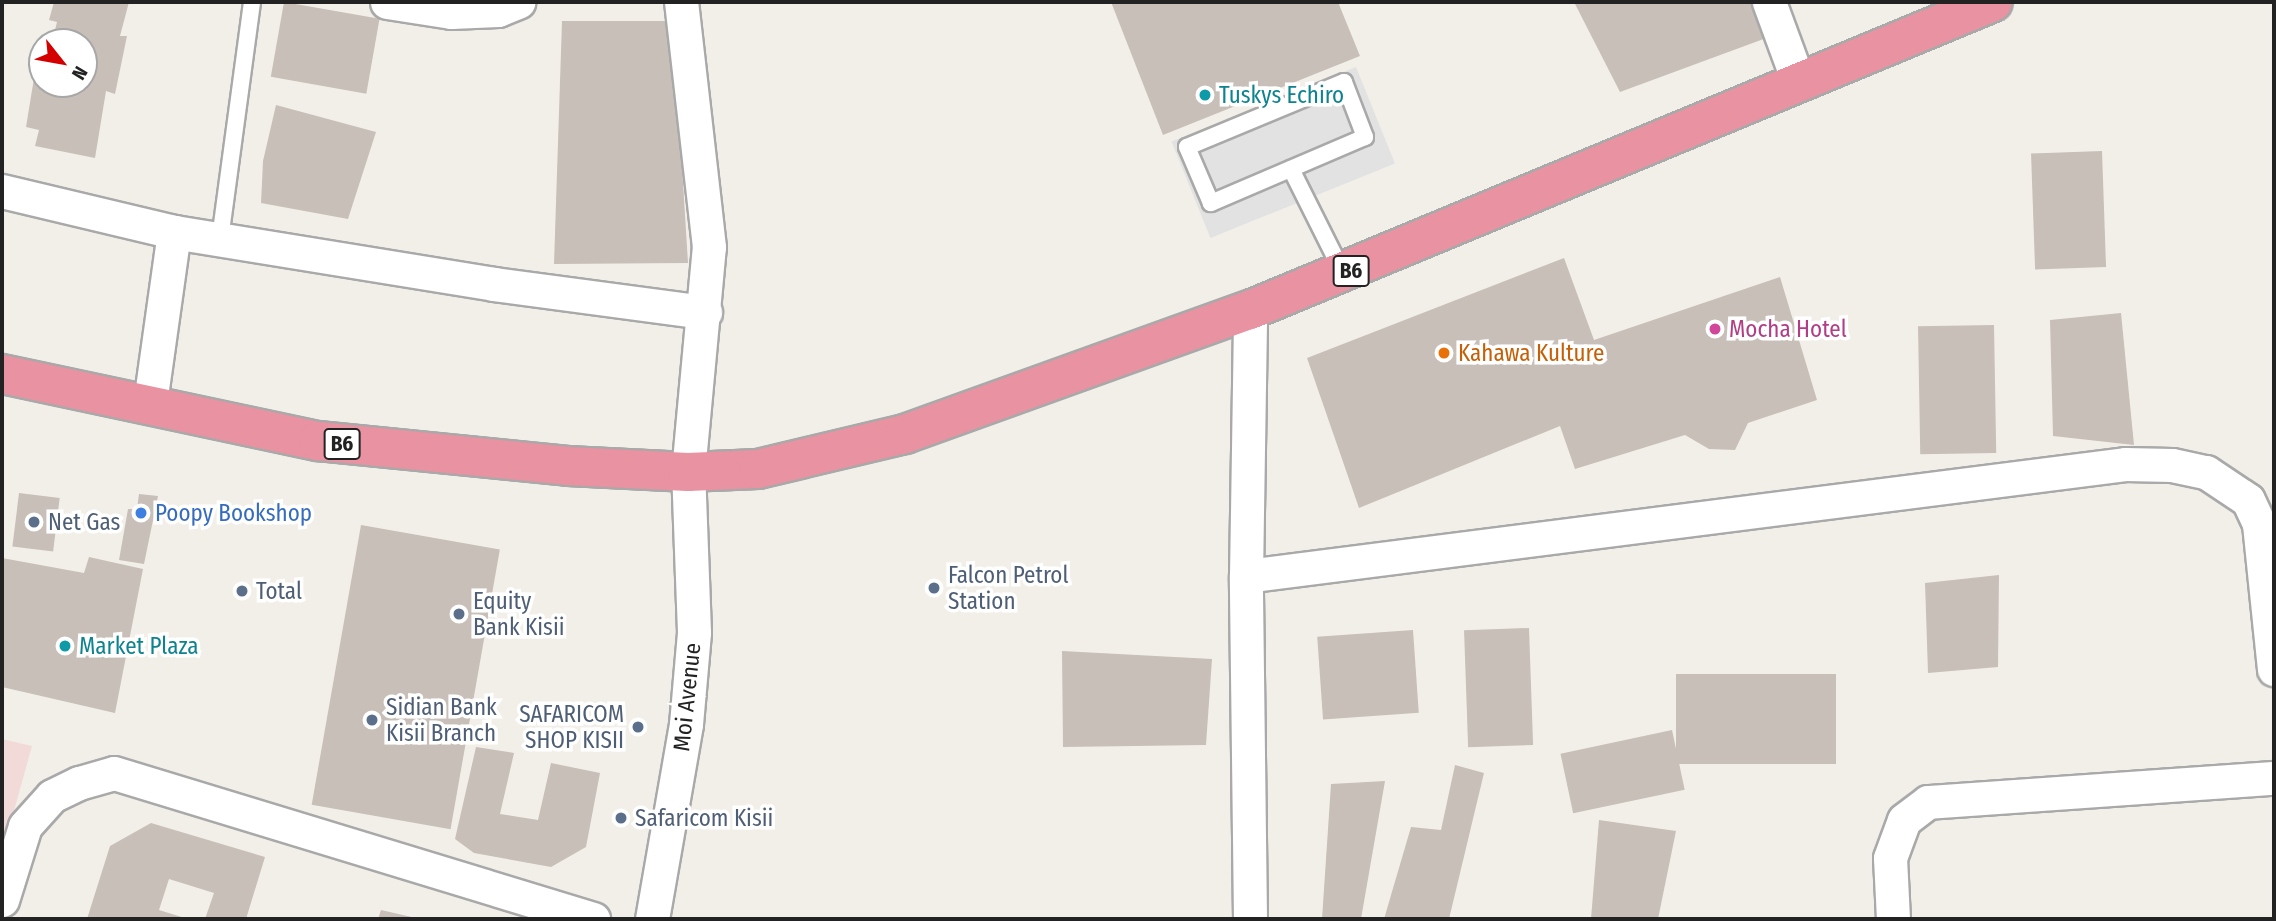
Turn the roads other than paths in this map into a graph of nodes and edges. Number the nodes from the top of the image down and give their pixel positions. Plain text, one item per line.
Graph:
1 (252, 2) edge
2 (387, 2) edge
3 (518, 2) edge
4 (681, 2) edge
5 (1769, 2) edge
6 (1993, 2) edge
7 (1798, 81) junction
8 (1291, 169) junction
9 (2, 191) edge
10 (174, 232) junction
11 (219, 239) junction
12 (1344, 275) junction
13 (1250, 310) junction
14 (705, 312) junction
15 (2, 374) edge
16 (150, 403) junction
17 (688, 472) junction
18 (1246, 576) junction
19 (2274, 669) edge
20 (2274, 778) edge
21 (2, 900) edge
22 (593, 919) edge
23 (652, 919) edge
24 (1250, 919) edge
25 (1893, 919) edge

1 - 11 lane
2 - 3 street
4 - 14 street, Moi Avenue
5 - 7 street
6 - 7 highway, B6
7 - 12 highway, B6
8 - 8 lane
8 - 12 lane
9 - 10 street
10 - 11 street
10 - 16 street
11 - 14 street
12 - 13 highway, B6
13 - 17 highway, B6
13 - 18 street
14 - 17 street, Moi Avenue
15 - 16 highway, B6
16 - 17 highway, B6
17 - 23 street, Moi Avenue
18 - 19 street
18 - 24 street
20 - 25 street
21 - 22 street

